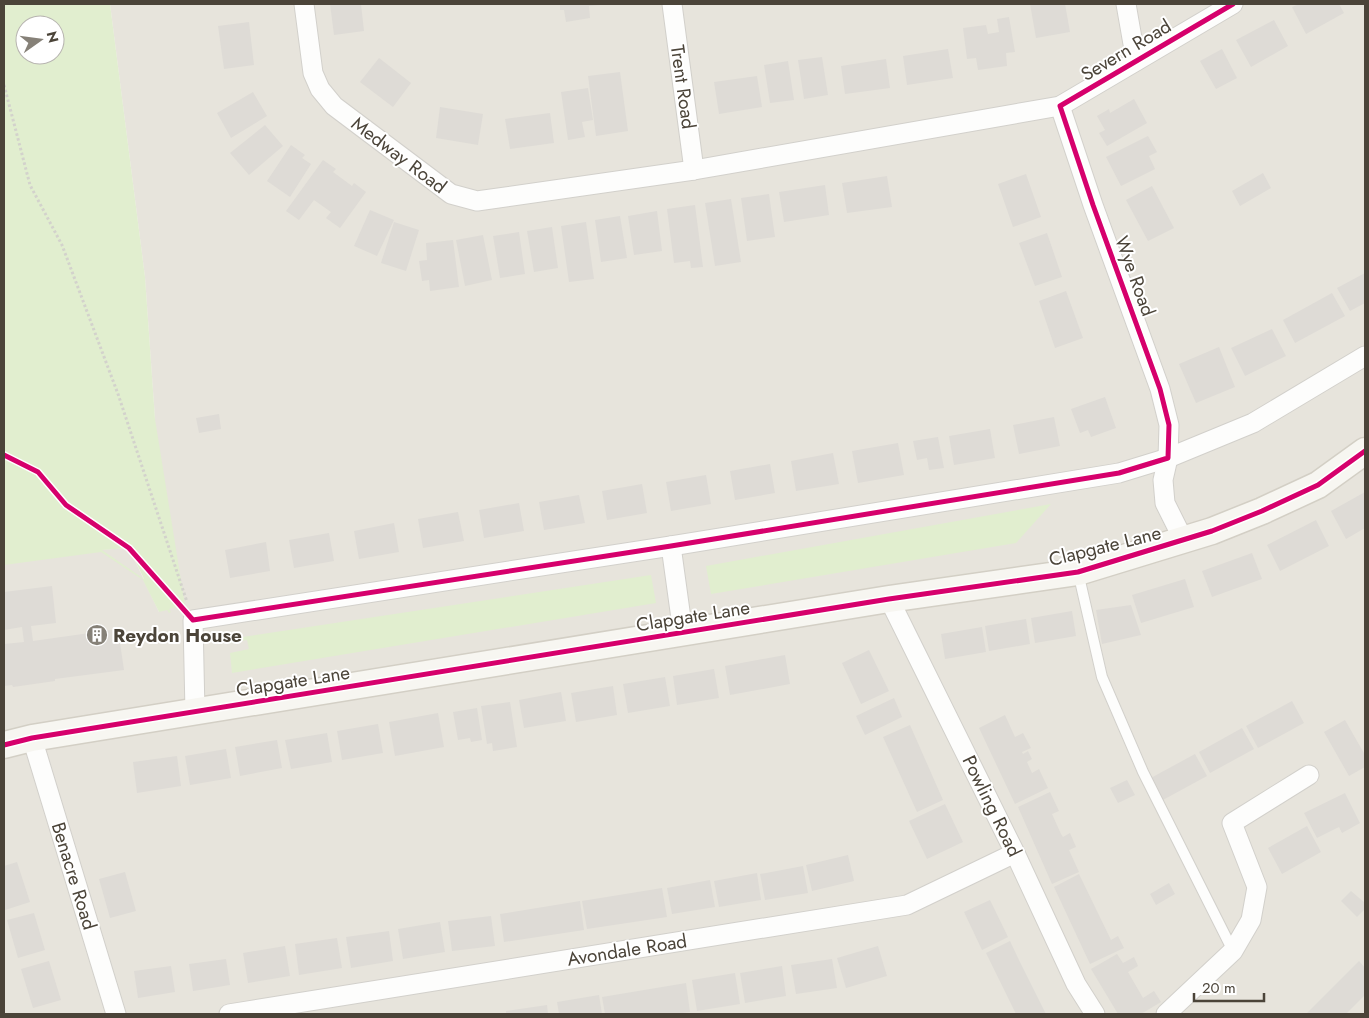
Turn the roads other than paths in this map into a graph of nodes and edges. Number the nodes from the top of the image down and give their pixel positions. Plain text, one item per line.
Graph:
1 (304, 4) edge
2 (672, 4) edge
3 (1126, 4) edge
4 (1233, 4) edge
5 (1136, 61) junction
6 (1060, 106) junction
7 (694, 170) junction
8 (1365, 356) edge
9 (1365, 451) edge
10 (1168, 458) junction
11 (1184, 541) junction
12 (671, 546) junction
13 (1078, 572) junction
14 (889, 599) junction
15 (683, 633) junction
16 (194, 712) junction
17 (32, 738) junction
18 (4, 745) edge
19 (1309, 775) dead end
20 (1015, 853) junction
21 (1233, 950) junction
22 (242, 1013) edge
23 (116, 1014) edge
24 (1095, 1014) edge
25 (1166, 1014) edge

1 - 7 street, Medway Road
2 - 7 street, Trent Road
3 - 5 street
4 - 5 street, Severn Road
5 - 6 street, Severn Road
6 - 7 street, Severn Road
6 - 10 street, Wye Road
8 - 10 street
9 - 11 street, Clapgate Lane
10 - 11 street, Wye Road
10 - 12 street
11 - 13 street, Clapgate Lane
12 - 15 street, Clapgate Lane
12 - 16 street
13 - 14 street, Clapgate Lane
13 - 21 lane
14 - 15 street, Clapgate Lane
14 - 20 street, Powling Road
15 - 16 street, Clapgate Lane
16 - 17 street, Clapgate Lane
17 - 18 street, Clapgate Lane
17 - 23 street, Benacre Road
19 - 21 street
20 - 22 street, Avondale Road
20 - 24 street, Powling Road
21 - 25 street

